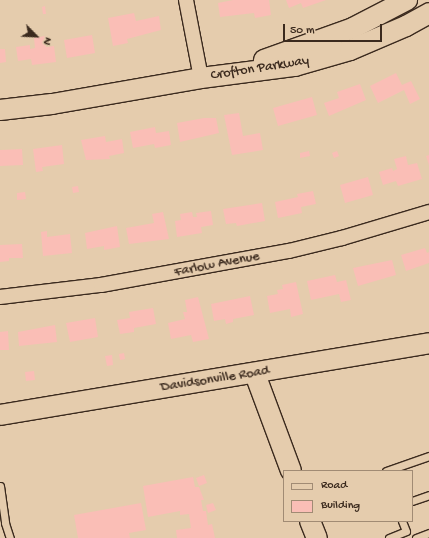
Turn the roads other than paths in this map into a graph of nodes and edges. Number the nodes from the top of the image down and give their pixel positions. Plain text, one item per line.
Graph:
1 (186, 0) edge
2 (407, 0) edge
3 (429, 13) edge
4 (201, 78) junction
5 (0, 110) edge
6 (429, 212) edge
7 (0, 297) edge
8 (429, 343) edge
9 (255, 374) junction
10 (0, 415) edge
11 (429, 456) edge
12 (291, 470) edge
13 (389, 470) edge
14 (0, 486) edge
15 (429, 495) edge
16 (413, 501) edge
17 (310, 522) edge
18 (402, 522) edge
19 (429, 533) edge
20 (407, 535) edge
21 (10, 538) edge
22 (317, 538) edge
23 (389, 538) edge
24 (416, 538) edge

1 - 4 street
2 - 4 street, Crofton Parkway
3 - 4 street, Crofton Parkway
4 - 5 street, Crofton Parkway
6 - 7 street, Farlow Avenue
8 - 9 street, Davidsonville Road
9 - 10 street, Davidsonville Road
9 - 12 street
11 - 13 lane
14 - 21 lane
15 - 16 lane
17 - 22 street
18 - 20 lane
19 - 24 lane
20 - 23 lane

